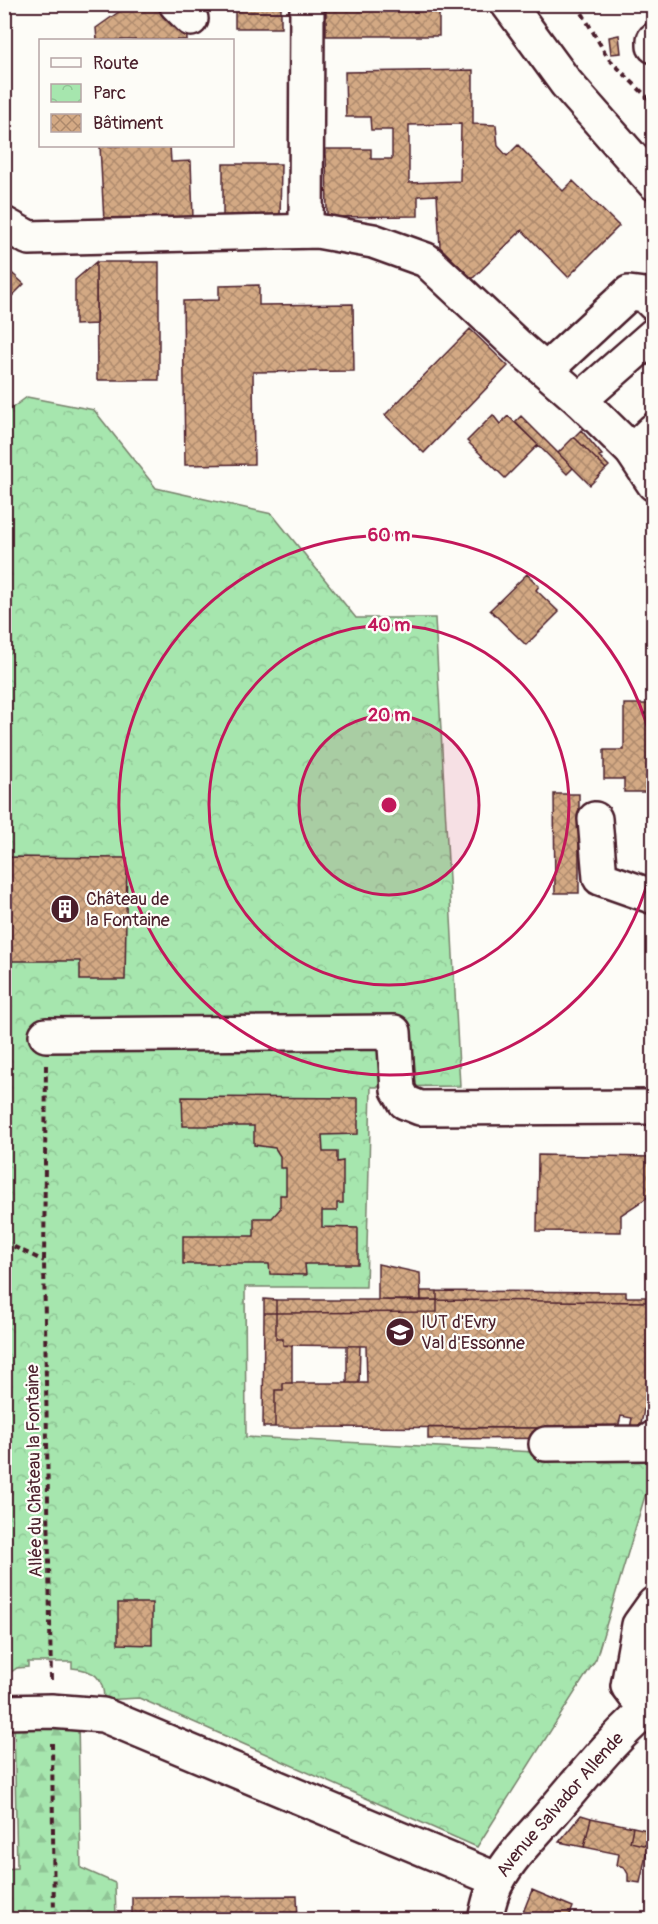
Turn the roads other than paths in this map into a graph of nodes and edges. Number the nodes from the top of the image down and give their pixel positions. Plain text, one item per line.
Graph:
1 (307, 4) edge
2 (508, 4) edge
3 (654, 39) edge
4 (654, 46) edge
5 (654, 183) edge
6 (4, 224) edge
7 (306, 231) junction
8 (654, 304) edge
9 (654, 335) edge
10 (546, 370) junction
11 (580, 400) junction
12 (643, 440) edge
13 (654, 484) edge
14 (595, 819) dead end
15 (654, 897) edge
16 (46, 1035) road end
17 (654, 1107) edge
18 (654, 1438) edge
19 (546, 1444) dead end
20 (654, 1604) edge
21 (650, 1707) edge
22 (4, 1712) edge
23 (498, 1880) junction
24 (485, 1920) edge

1 - 7 street
2 - 5 street
3 - 4 street
6 - 7 street
7 - 10 street
8 - 10 street
9 - 11 street
10 - 11 street
11 - 12 street
12 - 13 street
14 - 15 street
16 - 17 street
18 - 19 street
20 - 21 street
21 - 23 street, Avenue Salvador Allende
22 - 23 street
23 - 24 street, Avenue Salvador Allende

